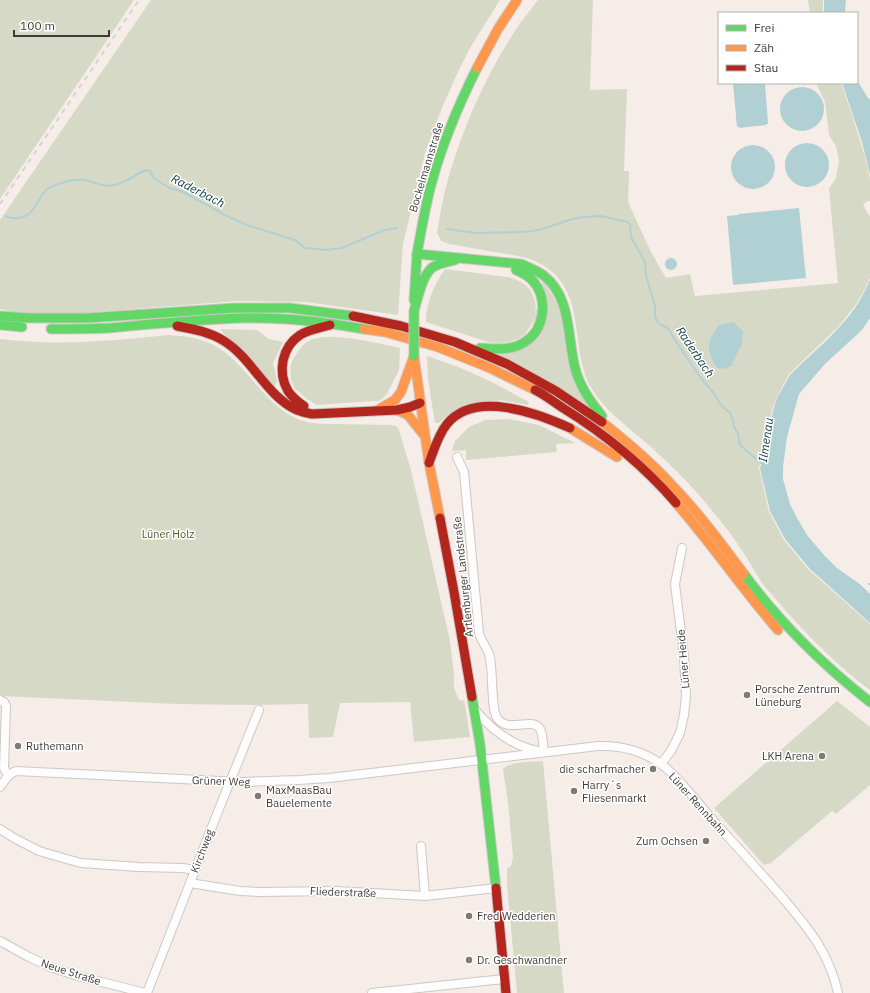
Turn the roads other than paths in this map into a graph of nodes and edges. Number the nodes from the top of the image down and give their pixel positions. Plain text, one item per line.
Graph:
1 (517, 0) edge
2 (417, 254) junction
3 (463, 259) junction
4 (499, 262) junction
5 (414, 311) junction
6 (0, 316) edge
7 (339, 323) junction
8 (147, 324) junction
9 (0, 326) edge
10 (32, 328) dead end
11 (45, 329) dead end
12 (469, 348) junction
13 (414, 356) junction
14 (420, 403) junction
15 (397, 410) junction
16 (376, 411) junction
17 (325, 414) junction
18 (616, 433) junction
19 (424, 435) junction
20 (457, 457) dead end
21 (429, 463) junction
22 (654, 480) junction
23 (682, 548) dead end
24 (784, 637) dead end
25 (870, 702) edge
26 (3, 703) edge
27 (259, 710) dead end
28 (475, 710) junction
29 (544, 752) junction
30 (482, 759) junction
31 (661, 764) junction
32 (8, 776) junction
33 (230, 782) junction
34 (0, 787) edge
35 (0, 830) edge
36 (421, 846) dead end
37 (195, 870) junction
38 (190, 883) junction
39 (496, 888) junction
40 (425, 896) junction
41 (0, 941) edge
42 (504, 979) junction
43 (148, 993) edge
44 (372, 993) edge
45 (506, 993) edge
46 (838, 993) edge

1 - 2 main road, Bockelmannstraße
2 - 3 main road
2 - 5 main road, Bockelmannstraße
3 - 4 main road
3 - 5 main road
4 - 12 main road
4 - 18 main road
5 - 13 main road, Bockelmannstraße, bridge
6 - 12 main road
7 - 8 main road
7 - 17 main road
7 - 22 main road
8 - 11 main road
8 - 17 main road
9 - 10 main road
12 - 18 main road
13 - 14 main road
13 - 16 main road
14 - 15 main road
14 - 19 main road
15 - 16 main road
15 - 19 main road
16 - 17 main road
18 - 25 main road
19 - 21 main road
20 - 29 street, Artlenburger Landstraße
21 - 22 main road
21 - 28 main road
22 - 24 main road
23 - 31 street, Lüner Heide
26 - 32 street
27 - 33 street, Kirchweg
28 - 29 street
28 - 30 main road
29 - 30 street, Lüner Rennbahn
29 - 31 street, Lüner Rennbahn
30 - 33 street, Grüner Weg
30 - 39 main road
31 - 46 street, Lüner Rennbahn
32 - 33 street, Grüner Weg
32 - 34 street
33 - 37 street, Kirchweg
35 - 37 street
36 - 40 street
37 - 38 street, Kirchweg
38 - 40 street, Fliederstraße
38 - 43 street, Kirchweg
39 - 40 street, Fliederstraße
39 - 42 main road
41 - 43 street, Neue Straße
42 - 44 street
42 - 45 main road

